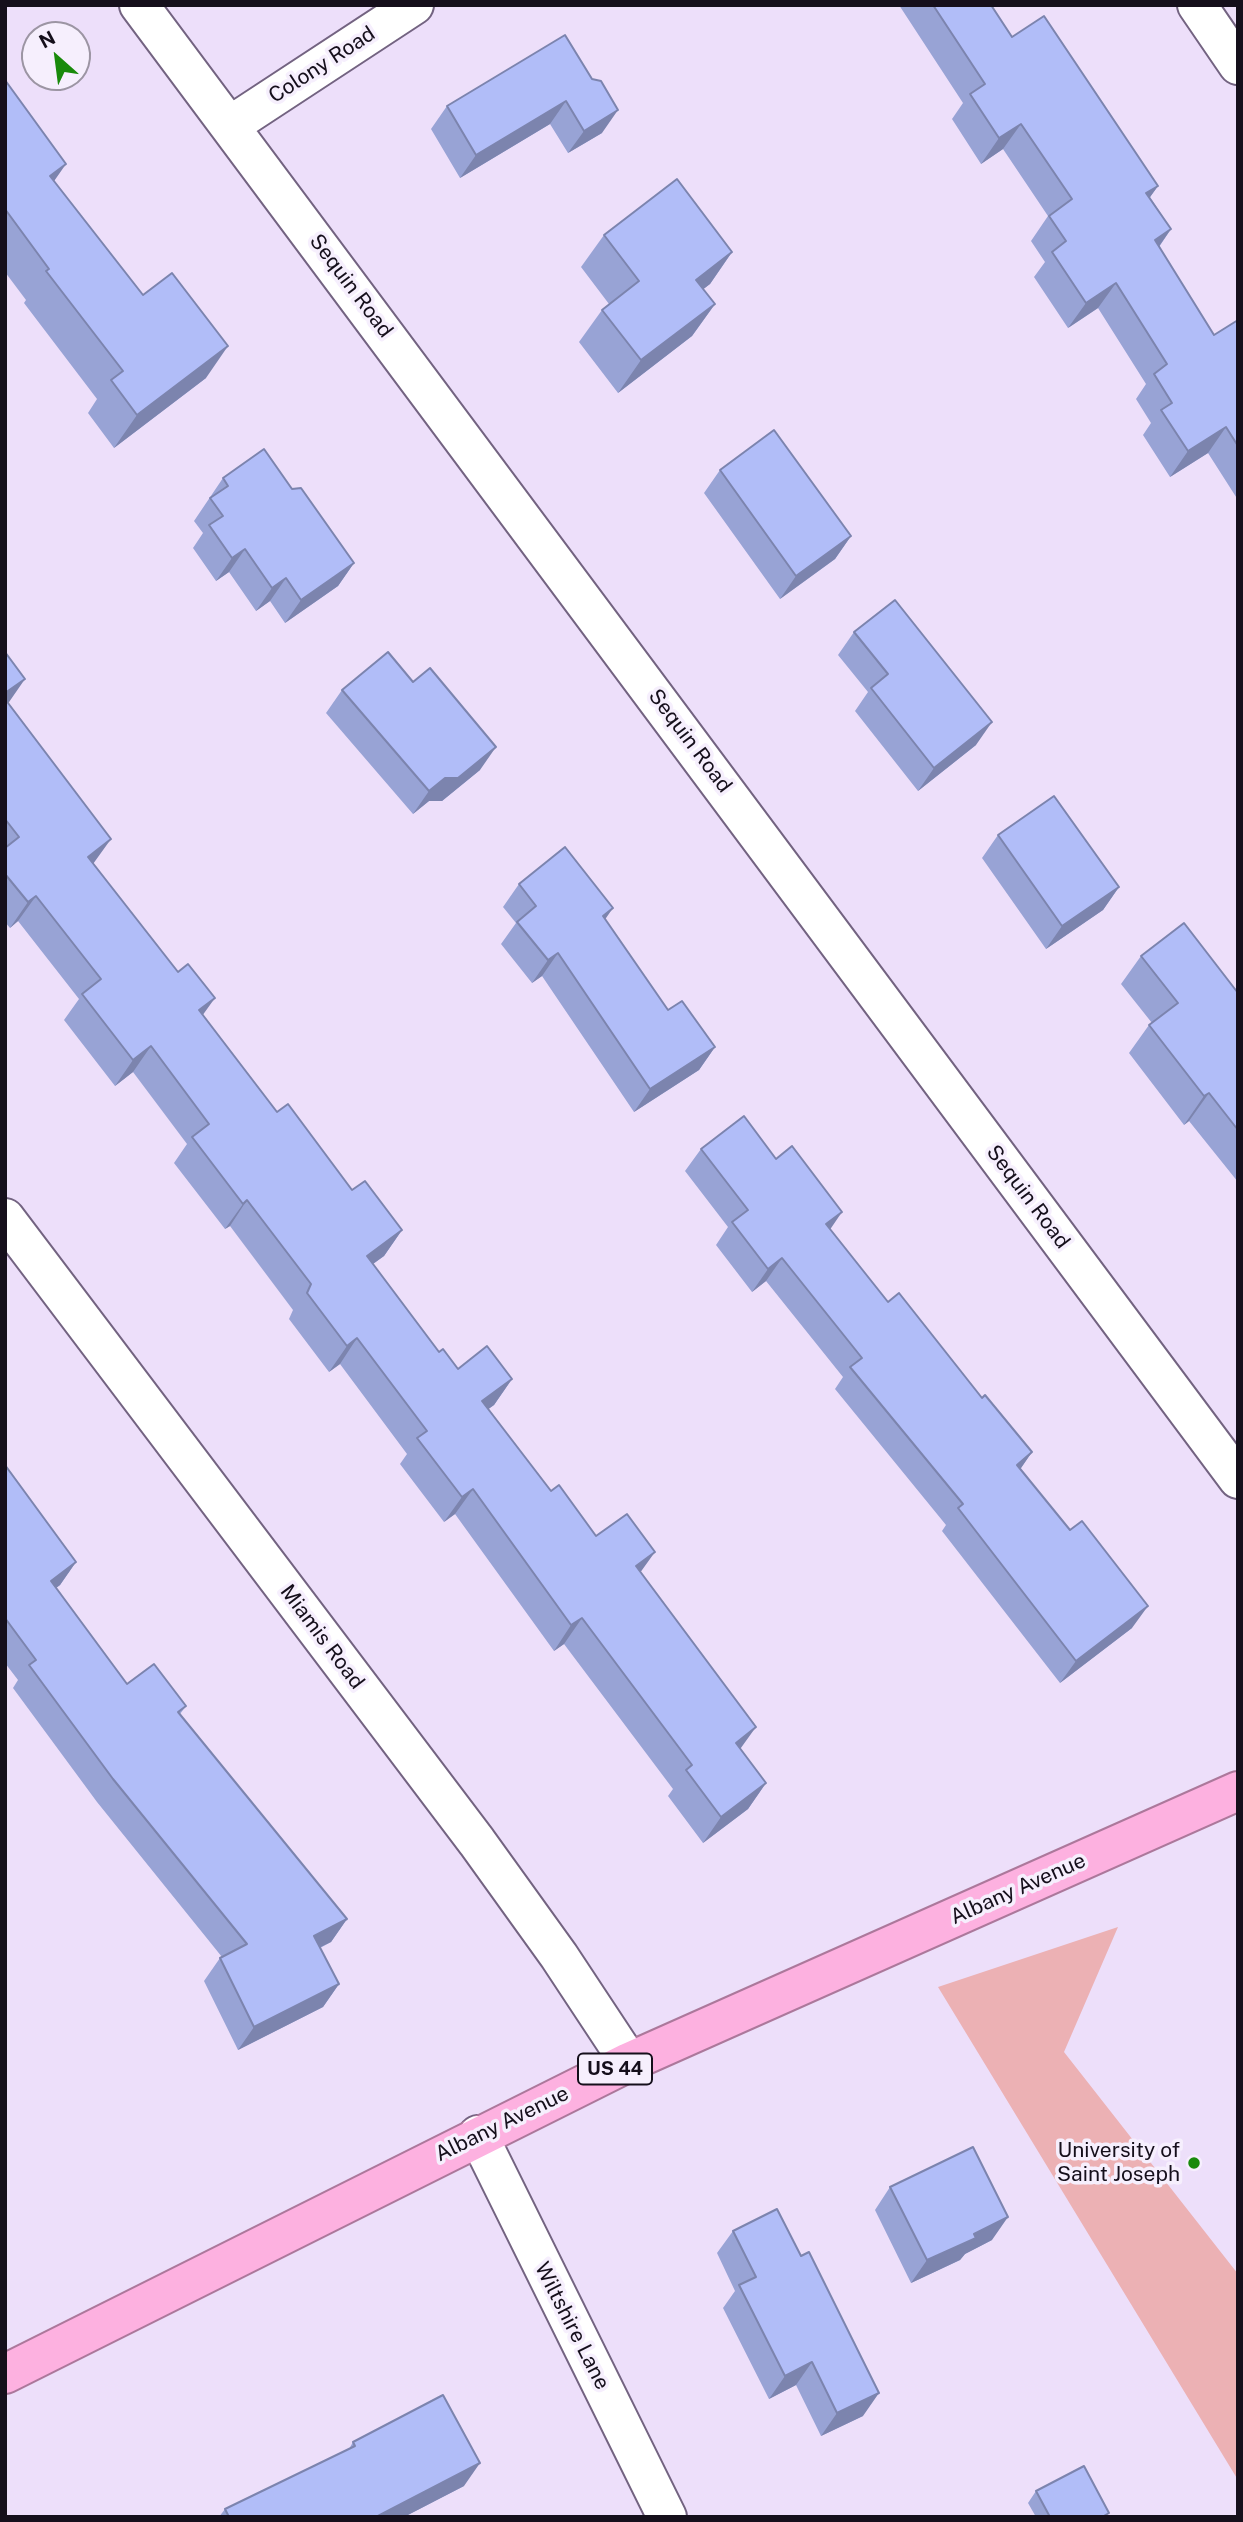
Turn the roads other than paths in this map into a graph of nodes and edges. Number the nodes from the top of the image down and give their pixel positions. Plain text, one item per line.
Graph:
1 (139, 5) edge
2 (414, 5) edge
3 (1198, 5) edge
4 (1238, 65) edge
5 (231, 125) junction
6 (5, 1218) edge
7 (1238, 1479) edge
8 (1238, 1791) edge
9 (629, 2062) junction
10 (478, 2135) junction
11 (5, 2374) edge
12 (667, 2517) edge

1 - 5 street, Sequin Road
2 - 5 street, Colony Road
3 - 4 street
5 - 7 street, Sequin Road
6 - 9 street, Miamis Road
8 - 9 highway, Albany Avenue / US 44
9 - 10 highway, Albany Avenue / US 44
10 - 11 highway, Albany Avenue / US 44
10 - 12 street, Wiltshire Lane

